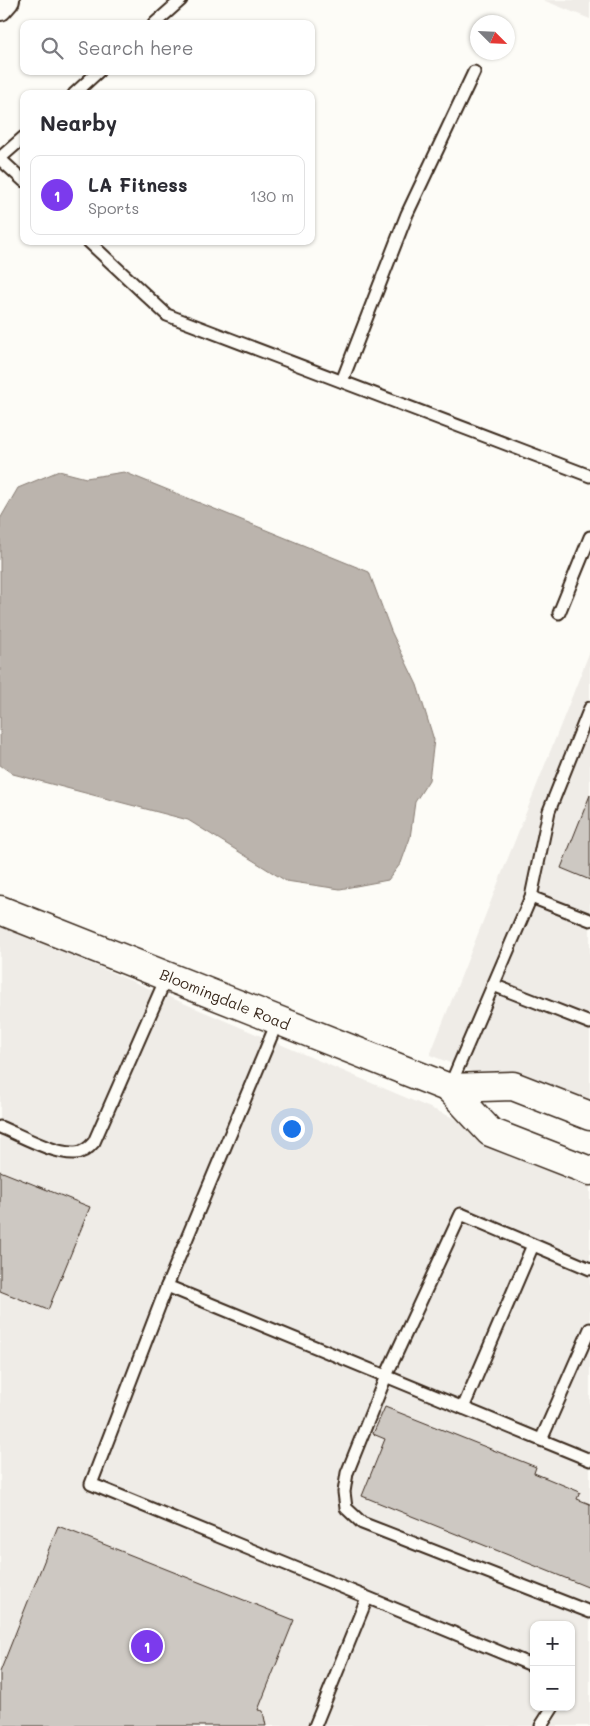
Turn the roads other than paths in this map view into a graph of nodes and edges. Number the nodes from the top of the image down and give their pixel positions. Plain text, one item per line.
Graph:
1 (8, 0) edge
2 (181, 0) edge
3 (0, 8) edge
4 (158, 20) edge
5 (474, 72) dead end
6 (95, 75) edge
7 (79, 90) edge
8 (20, 140) edge
9 (0, 158) edge
10 (20, 177) edge
11 (92, 245) edge
12 (342, 381) junction
13 (590, 476) edge
14 (590, 538) edge
15 (559, 613) dead end
16 (590, 708) edge
17 (531, 897) junction
18 (1, 913) edge
19 (590, 920) edge
20 (167, 976) junction
21 (492, 985) junction
22 (278, 1020) junction
23 (590, 1022) edge
24 (450, 1088) junction
25 (590, 1116) edge
26 (0, 1127) edge
27 (590, 1171) edge
28 (533, 1245) junction
29 (590, 1269) edge
30 (167, 1286) junction
31 (590, 1329) edge
32 (386, 1376) junction
33 (463, 1408) junction
34 (541, 1440) junction
35 (590, 1460) edge
36 (367, 1598) junction
37 (590, 1612) edge
38 (530, 1664) edge
39 (550, 1711) edge
40 (315, 1726) edge
41 (541, 1726) edge

1 - 3 street
2 - 4 lane
5 - 12 lane
6 - 7 lane
8 - 9 lane
9 - 10 lane
11 - 12 lane
12 - 13 lane
14 - 15 lane
16 - 17 lane
17 - 19 lane
17 - 21 lane
18 - 20 main road, Bloomingdale Road
20 - 22 main road, Bloomingdale Road
20 - 26 lane
21 - 23 lane
21 - 24 lane
22 - 24 main road, Bloomingdale Road
22 - 30 lane
24 - 25 main road, Bloomingdale Road
24 - 27 main road, Bloomingdale Road
28 - 29 lane
28 - 32 lane
28 - 33 lane
30 - 32 lane
30 - 36 lane
31 - 34 lane
32 - 33 lane
32 - 37 lane
33 - 34 lane
34 - 35 lane
36 - 38 lane
36 - 40 lane
39 - 41 lane

